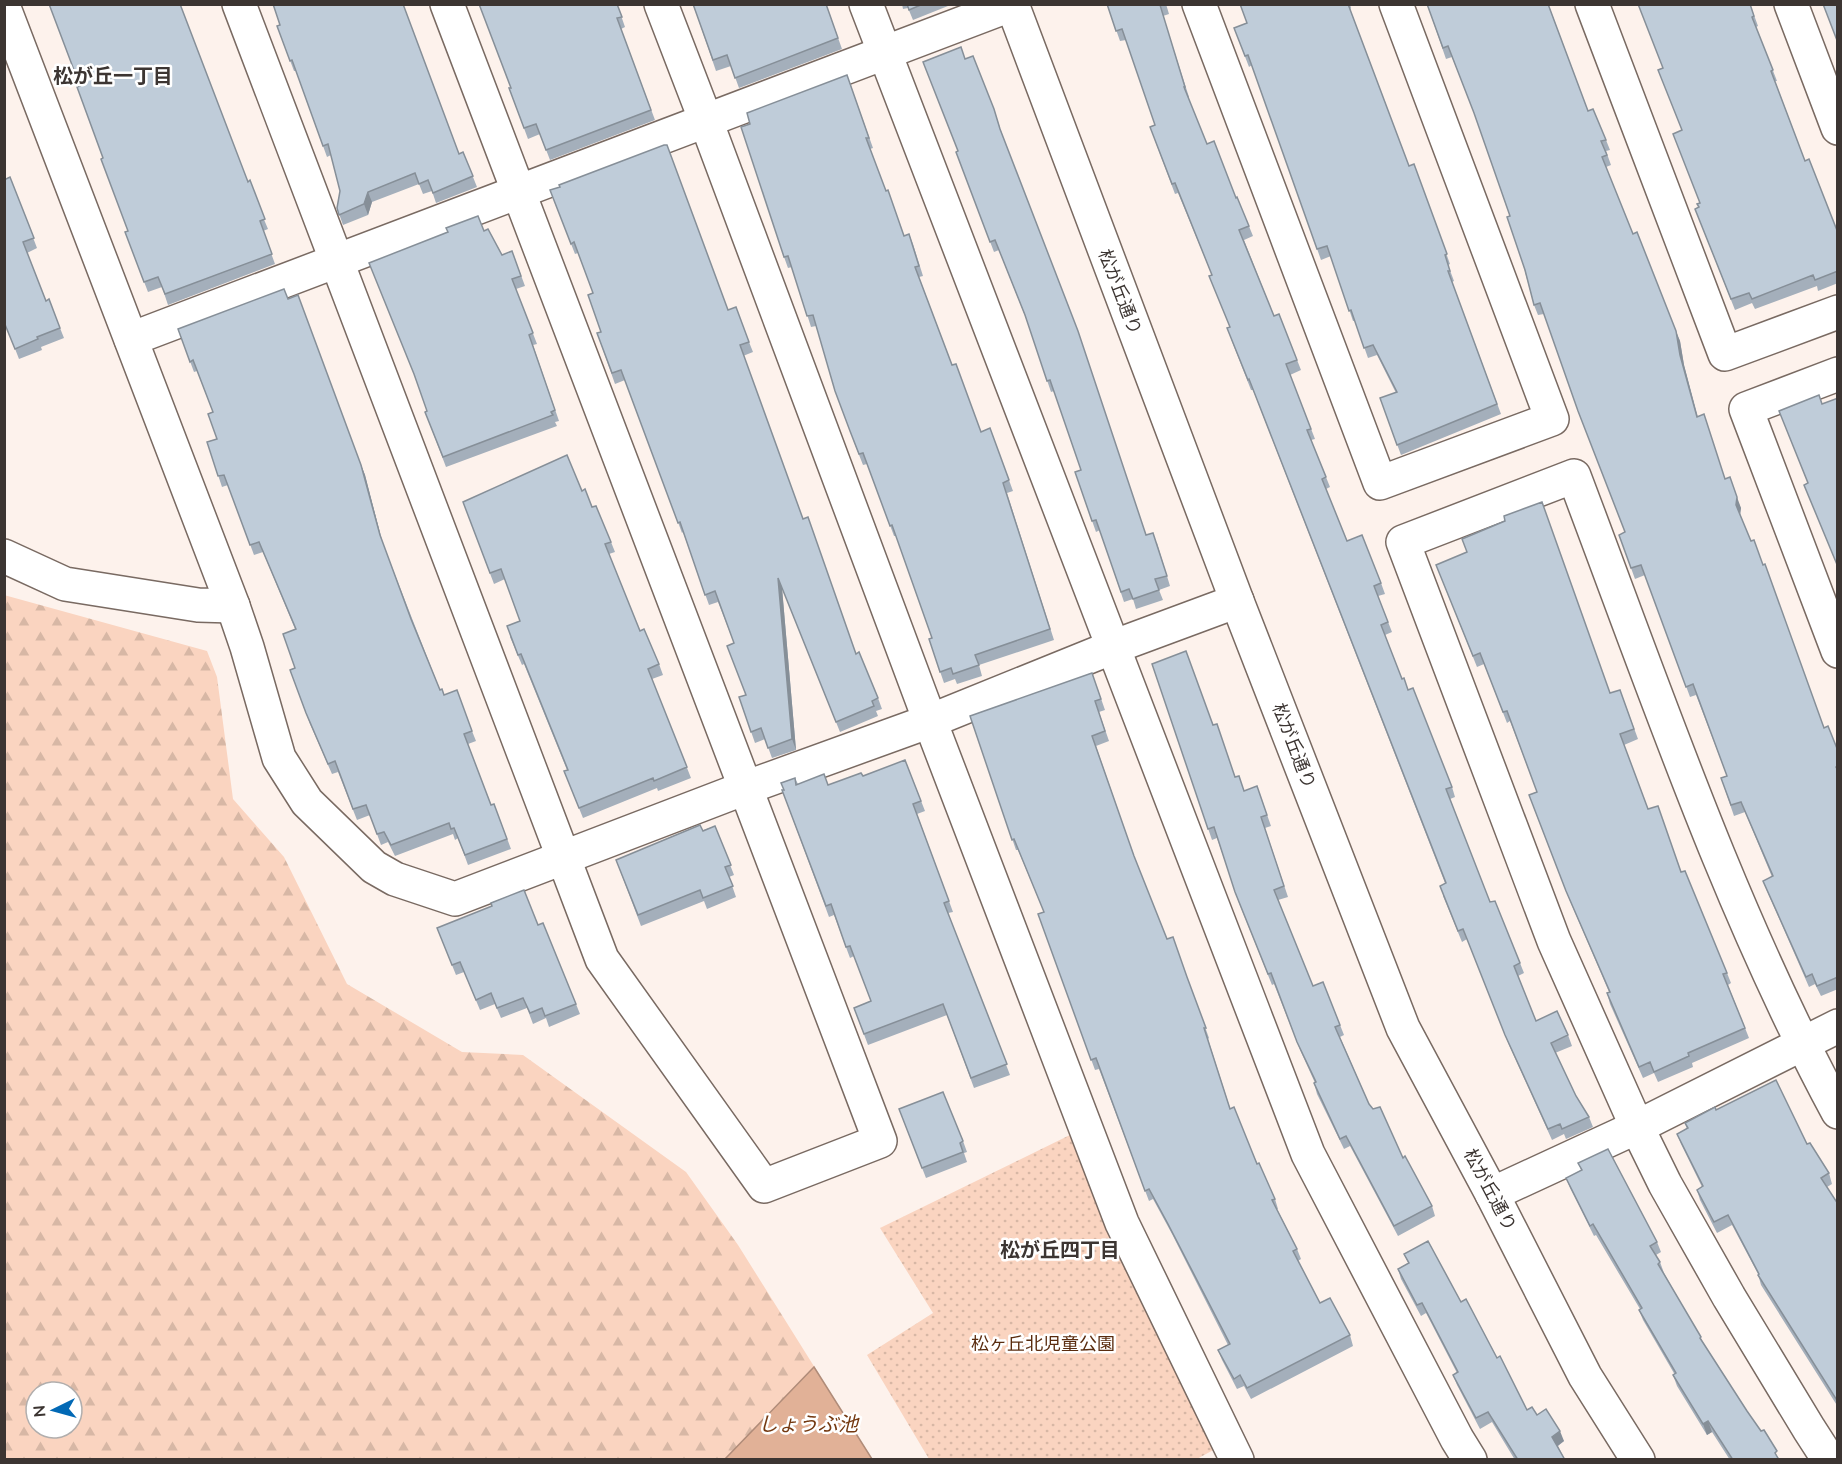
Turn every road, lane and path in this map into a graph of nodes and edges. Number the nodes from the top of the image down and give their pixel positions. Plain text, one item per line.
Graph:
1 (239, 4) edge
2 (447, 4) edge
3 (661, 4) edge
4 (866, 4) edge
5 (1199, 4) edge
6 (1396, 4) edge
7 (1592, 4) edge
8 (1791, 4) edge
9 (1012, 5) edge
10 (4, 8) edge
11 (884, 53) junction
12 (706, 121) junction
13 (1838, 128) edge
14 (518, 192) junction
15 (337, 261) junction
16 (1838, 312) edge
17 (131, 339) junction
18 (1838, 374) edge
19 (4, 556) edge
20 (1237, 601) junction
21 (233, 606) junction
22 (1113, 647) junction
23 (1838, 651) edge
24 (930, 721) junction
25 (745, 788) junction
26 (563, 857) junction
27 (1838, 1026) edge
28 (1801, 1044) junction
29 (1838, 1112) edge
30 (1637, 1127) junction
31 (1492, 1194) junction
32 (1237, 1460) edge
33 (1470, 1460) edge
34 (1638, 1460) edge
35 (1829, 1460) edge

1 - 15 street
2 - 14 street
3 - 12 street
4 - 11 street
5 - 6 street
7 - 16 street
8 - 13 street
9 - 11 street
9 - 20 street, 松が丘通り
10 - 17 street
11 - 12 street
11 - 22 street
12 - 14 street
12 - 24 street
14 - 15 street
14 - 25 street
15 - 17 street
15 - 26 street
17 - 21 street
18 - 23 street
19 - 21 street
20 - 22 street
20 - 31 street, 松が丘通り
21 - 26 street
22 - 24 street
22 - 33 street
24 - 25 street
24 - 32 street
25 - 26 street
25 - 26 street
27 - 28 street
28 - 29 street
28 - 30 street
28 - 30 street
30 - 31 street
30 - 35 street
31 - 34 street, 松が丘通り

